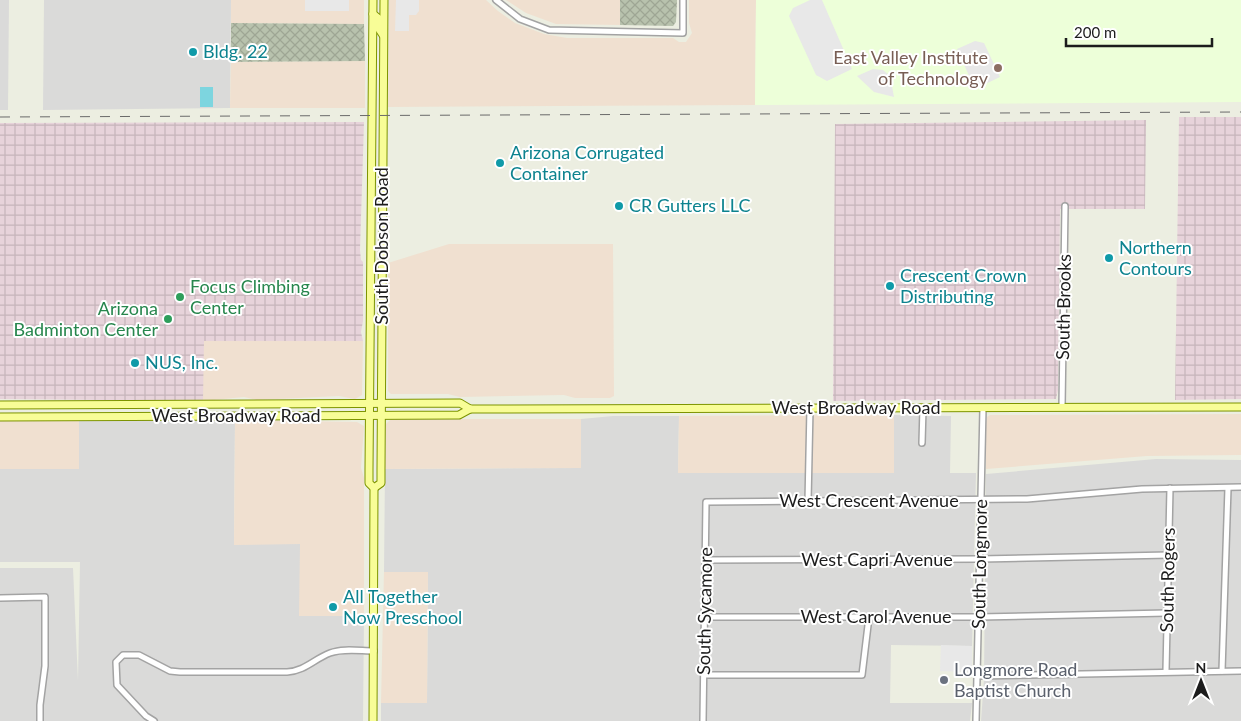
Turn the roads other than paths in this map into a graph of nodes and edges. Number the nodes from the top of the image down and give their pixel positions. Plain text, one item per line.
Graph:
1 (373, 0) edge
2 (384, 0) edge
3 (496, 0) edge
4 (683, 0) edge
5 (373, 14) junction
6 (384, 36) junction
7 (1065, 206) dead end
8 (381, 402) junction
9 (369, 403) junction
10 (0, 405) edge
11 (1062, 407) junction
12 (1241, 407) edge
13 (470, 408) junction
14 (810, 408) junction
15 (923, 408) junction
16 (983, 408) junction
17 (369, 416) junction
18 (381, 416) junction
19 (0, 417) edge
20 (922, 443) dead end
21 (374, 488) junction
22 (1170, 488) junction
23 (1228, 488) junction
24 (1241, 488) edge
25 (981, 500) junction
26 (706, 502) joint
27 (808, 502) junction
28 (1169, 555) junction
29 (980, 559) junction
30 (706, 560) junction
31 (0, 598) edge
32 (1167, 613) junction
33 (705, 618) junction
34 (869, 618) junction
35 (979, 618) junction
36 (374, 651) junction
37 (1166, 671) junction
38 (1222, 671) junction
39 (1241, 671) edge
40 (704, 675) junction
41 (978, 676) junction
42 (152, 719) edge
43 (40, 721) edge
44 (373, 721) edge
45 (703, 721) edge
46 (976, 721) edge

1 - 5 main road, South Dobson Road
2 - 6 main road, South Dobson Road
3 - 4 street
5 - 6 main road
5 - 9 main road, South Dobson Road
6 - 8 main road, South Dobson Road
7 - 11 street, South Brooks
8 - 9 main road, West Broadway Road
8 - 13 main road, West Broadway Road
8 - 18 main road, South Dobson Road
9 - 10 main road, West Broadway Road
9 - 17 main road, South Dobson Road
11 - 12 main road, West Broadway Road
11 - 16 main road, West Broadway Road
13 - 14 main road, West Broadway Road
13 - 18 main road, West Broadway Road
14 - 15 main road, West Broadway Road
14 - 27 street
15 - 16 main road, West Broadway Road
15 - 20 street
16 - 25 street, South Longmore
17 - 18 main road, West Broadway Road
17 - 19 main road, West Broadway Road
17 - 21 main road, South Dobson Road
18 - 21 main road, South Dobson Road
21 - 36 main road, South Dobson Road
22 - 23 street, West Crescent Avenue
22 - 25 street, West Crescent Avenue
22 - 28 street, South Rogers
23 - 24 street, West Crescent Avenue
23 - 38 street
25 - 27 street, West Crescent Avenue
25 - 29 street, South Longmore
26 - 27 street, West Crescent Avenue
26 - 30 street, South Sycamore
28 - 29 street, West Capri Avenue
28 - 32 street, South Rogers
29 - 30 street, West Capri Avenue
29 - 35 street, South Longmore
30 - 33 street, South Sycamore
31 - 43 street
32 - 35 street, West Carol Avenue
32 - 37 street, South Rogers
33 - 34 street, West Carol Avenue
33 - 40 street, South Sycamore
34 - 35 street, West Carol Avenue
34 - 40 street
35 - 41 street, South Longmore
36 - 42 street
36 - 44 main road, South Dobson Road
37 - 38 street
37 - 41 street
38 - 39 street
40 - 45 street, South Sycamore
41 - 46 street, South Longmore

